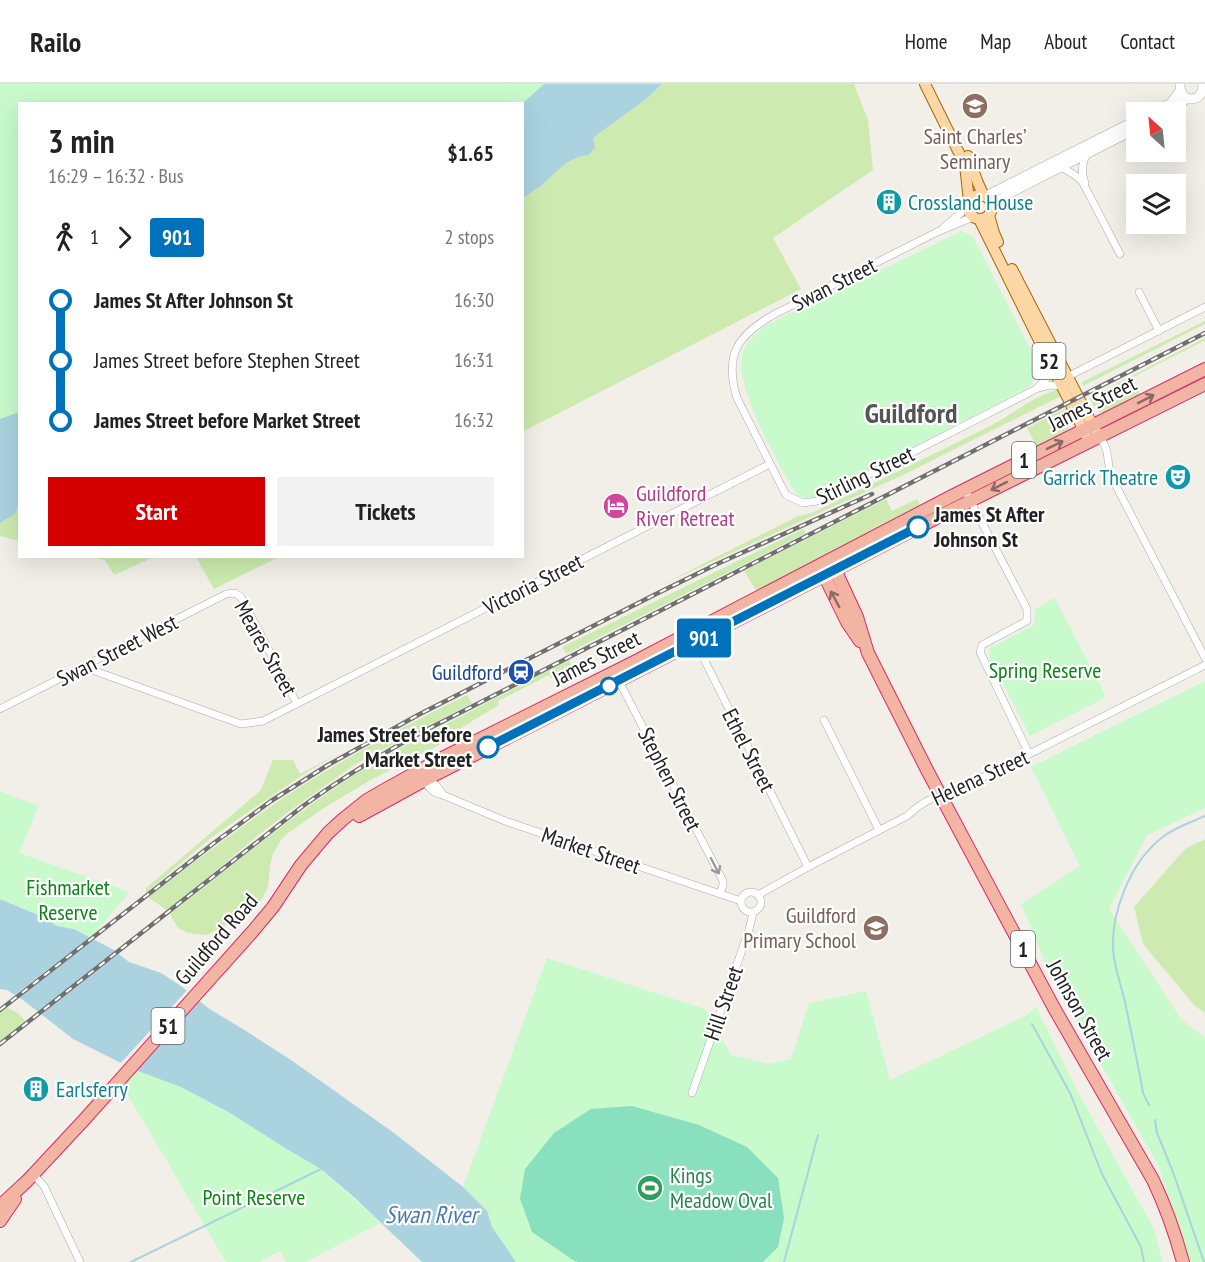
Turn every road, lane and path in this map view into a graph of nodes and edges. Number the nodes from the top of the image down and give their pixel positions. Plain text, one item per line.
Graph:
1 (925, 84) edge
2 (931, 84) edge
3 (1203, 84) edge
4 (1182, 91) edge
5 (1203, 93) edge
6 (1126, 126) edge
7 (1126, 134) edge
8 (1087, 153) junction
9 (1061, 167) junction
10 (1086, 189) junction
11 (985, 196) junction
12 (968, 204) junction
13 (983, 215) junction
14 (937, 232) junction
15 (1120, 254) dead end
16 (1139, 292) dead end
17 (1205, 307) edge
18 (1159, 331) junction
19 (1053, 368) junction
20 (1205, 369) edge
21 (1069, 376) junction
22 (1205, 384) edge
23 (1062, 386) junction
24 (1036, 389) junction
25 (1092, 434) junction
26 (770, 464) junction
27 (968, 495) junction
28 (827, 567) junction
29 (235, 593) joint
30 (693, 637) junction
31 (1205, 658) edge
32 (1205, 665) edge
33 (84, 667) junction
34 (603, 678) junction
35 (619, 681) junction
36 (297, 704) junction
37 (0, 710) edge
38 (824, 720) dead end
39 (507, 738) junction
40 (458, 750) junction
41 (1029, 754) junction
42 (423, 775) junction
43 (942, 798) junction
44 (879, 830) junction
45 (310, 853) joint
46 (808, 867) junction
47 (720, 894) junction
48 (758, 895) junction
49 (741, 901) junction
50 (753, 913) junction
51 (692, 1093) dead end
52 (30, 1177) junction
53 (0, 1206) edge
54 (0, 1221) edge
55 (80, 1262) edge
56 (1183, 1262) edge

1 - 12 main road, 52
2 - 11 main road, 52
3 - 5 street
4 - 5 street
6 - 11 street
7 - 8 street, Swan Street
8 - 9 street, Swan Street
8 - 10 street
9 - 10 street
9 - 13 street, Swan Street
10 - 15 street
11 - 12 main road
11 - 13 main road, 52
12 - 13 main road, 52
12 - 14 street, Swan Street
13 - 14 street, Swan Street
13 - 19 main road, 52
13 - 21 main road, 52
14 - 26 street, Swan Street
16 - 18 street
17 - 18 street
18 - 21 street
19 - 23 main road, 52
19 - 24 street, Stirling Street
25 -> 20 highway, James Street / 1
21 - 25 main road, 52
22 - 25 highway, James Street / 1
23 - 24 street, Stirling Street
23 - 25 main road, 52
24 - 26 street, Stirling Street
25 - 27 highway, James Street / 1
25 - 31 street
26 - 36 street, Victoria Street
27 - 28 highway, James Street / 1
27 - 41 street
28 - 30 highway, James Street / 51
28 - 43 highway, Johnson Street / 1
29 - 33 street, Swan Street West
29 - 36 street, Meares Street
30 - 34 highway, James Street / 51
30 - 35 highway, James Street / 51
30 - 46 street, Ethel Street
32 - 41 street, Helena Street
33 - 36 street
33 - 37 street, Swan Street West
34 - 35 street
34 - 40 highway, James Street / 51
35 - 39 highway, James Street / 51
35 -> 47 street, Stephen Street
38 - 44 street
39 - 40 highway
39 - 42 highway, James Street / 51
40 - 42 highway, James Street / 51
41 - 43 street, Helena Street
42 - 45 highway, James Street / 51
42 - 47 street, Market Street
43 - 44 street, Helena Street
43 - 56 highway, Johnson Street / 1
44 - 46 street, Helena Street
45 - 52 highway, Guildford Road / 51
46 - 48 street, Helena Street
47 - 49 street, Market Street
48 - 49 street
48 - 50 street
49 - 50 street
50 - 51 street, Hill Street
52 - 53 highway, Guildford Road / 51
52 - 54 highway, Guildford Road / 51
52 - 55 street

